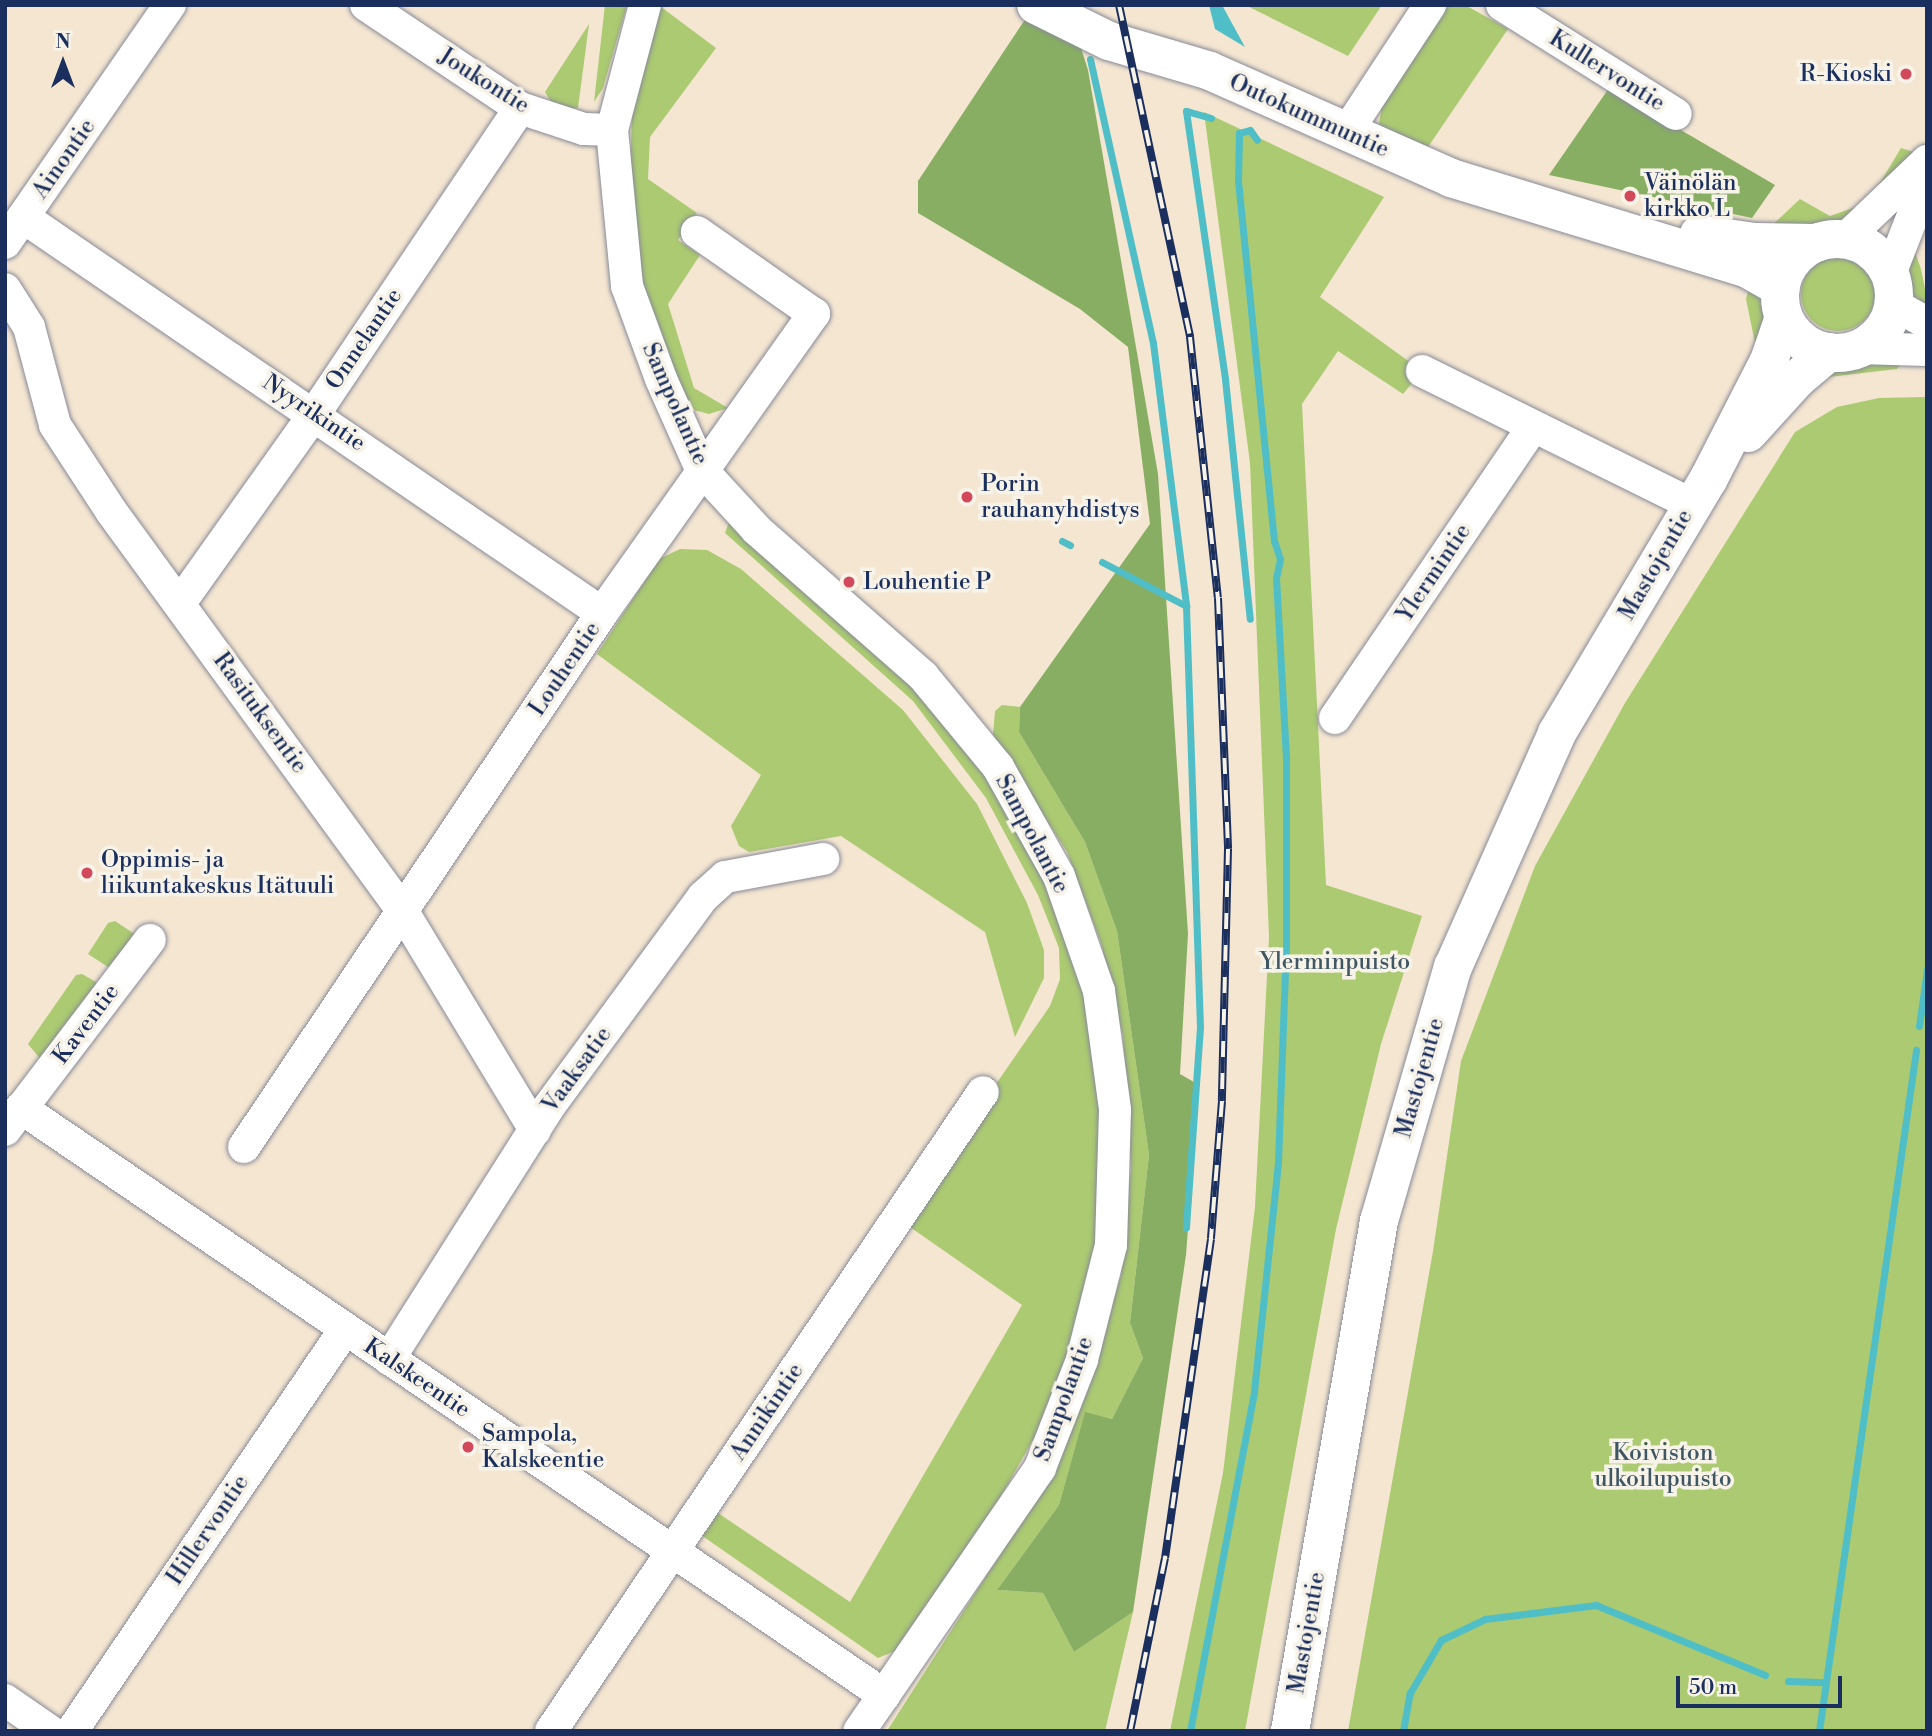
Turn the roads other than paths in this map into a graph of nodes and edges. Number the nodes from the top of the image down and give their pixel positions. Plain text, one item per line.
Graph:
1 (170, 5) edge
2 (366, 5) edge
3 (645, 5) edge
4 (1036, 5) edge
5 (1430, 5) edge
6 (1502, 5) edge
7 (520, 108) junction
8 (1676, 114) dead end
9 (612, 130) junction
10 (1346, 133) junction
11 (1927, 161) edge
12 (1927, 179) edge
13 (23, 217) junction
14 (1586, 219) junction
15 (697, 232) dead end
16 (1830, 241) junction
17 (5, 243) edge
18 (5, 289) edge
19 (1892, 289) junction
20 (1782, 302) junction
21 (1927, 323) edge
22 (1844, 350) junction
23 (1927, 350) edge
24 (1422, 371) dead end
25 (314, 413) junction
26 (1532, 428) junction
27 (701, 469) junction
28 (1699, 492) junction
29 (180, 603) junction
30 (602, 612) junction
31 (1335, 718) dead end
32 (823, 859) dead end
33 (403, 912) junction
34 (150, 940) dead end
35 (983, 1092) dead end
36 (13, 1119) edge
37 (535, 1130) junction
38 (244, 1147) dead end
39 (345, 1330) junction
40 (389, 1359) junction
41 (672, 1551) junction
42 (884, 1695) junction
43 (5, 1700) edge
44 (50, 1731) edge
45 (72, 1731) edge
46 (551, 1731) edge
47 (859, 1731) edge
48 (1290, 1731) edge

1 - 13 street, Ainontie
2 - 7 street, Joukontie
3 - 9 street, Sampolantie
4 - 10 main road, Outokummuntie
5 - 10 street
6 - 8 street, Kullervontie
7 - 9 street, Joukontie
7 - 25 street, Onnelantie
9 - 27 street, Sampolantie
10 - 14 main road, Outokummuntie
11 - 16 street
12 - 19 street
13 - 17 street, Ainontie
13 - 25 street, Nyyrikintie
14 - 16 main road, Outokummuntie
14 - 20 main road, Outokummuntie
15 - 27 street, Louhentie
16 - 19 main road
16 - 20 main road
18 - 29 street, Rasituksentie
19 - 21 street
19 - 22 main road
20 - 22 main road
20 - 28 main road, Mastojentie
22 - 23 street
22 - 28 main road, Mastojentie
24 - 26 street
25 - 29 street, Onnelantie
25 - 30 street, Nyyrikintie
26 - 28 street
26 - 31 street, Ylermintie
27 - 30 street, Louhentie
27 - 42 street, Sampolantie
28 - 48 main road, Mastojentie
29 - 33 street, Rasituksentie
30 - 33 street, Louhentie
32 - 37 street, Vaaksatie
33 - 37 street, Rasituksentie
33 - 38 street, Louhentie
34 - 36 street, Kaventie
35 - 41 street, Annikintie
36 - 39 street, Kalskeentie
37 - 40 street, Vaaksatie
39 - 40 street, Kalskeentie
39 - 45 street, Hillervontie
40 - 41 street, Kalskeentie
41 - 42 street, Kalskeentie
41 - 46 street, Annikintie
42 - 47 street, Sampolantie
43 - 44 street

